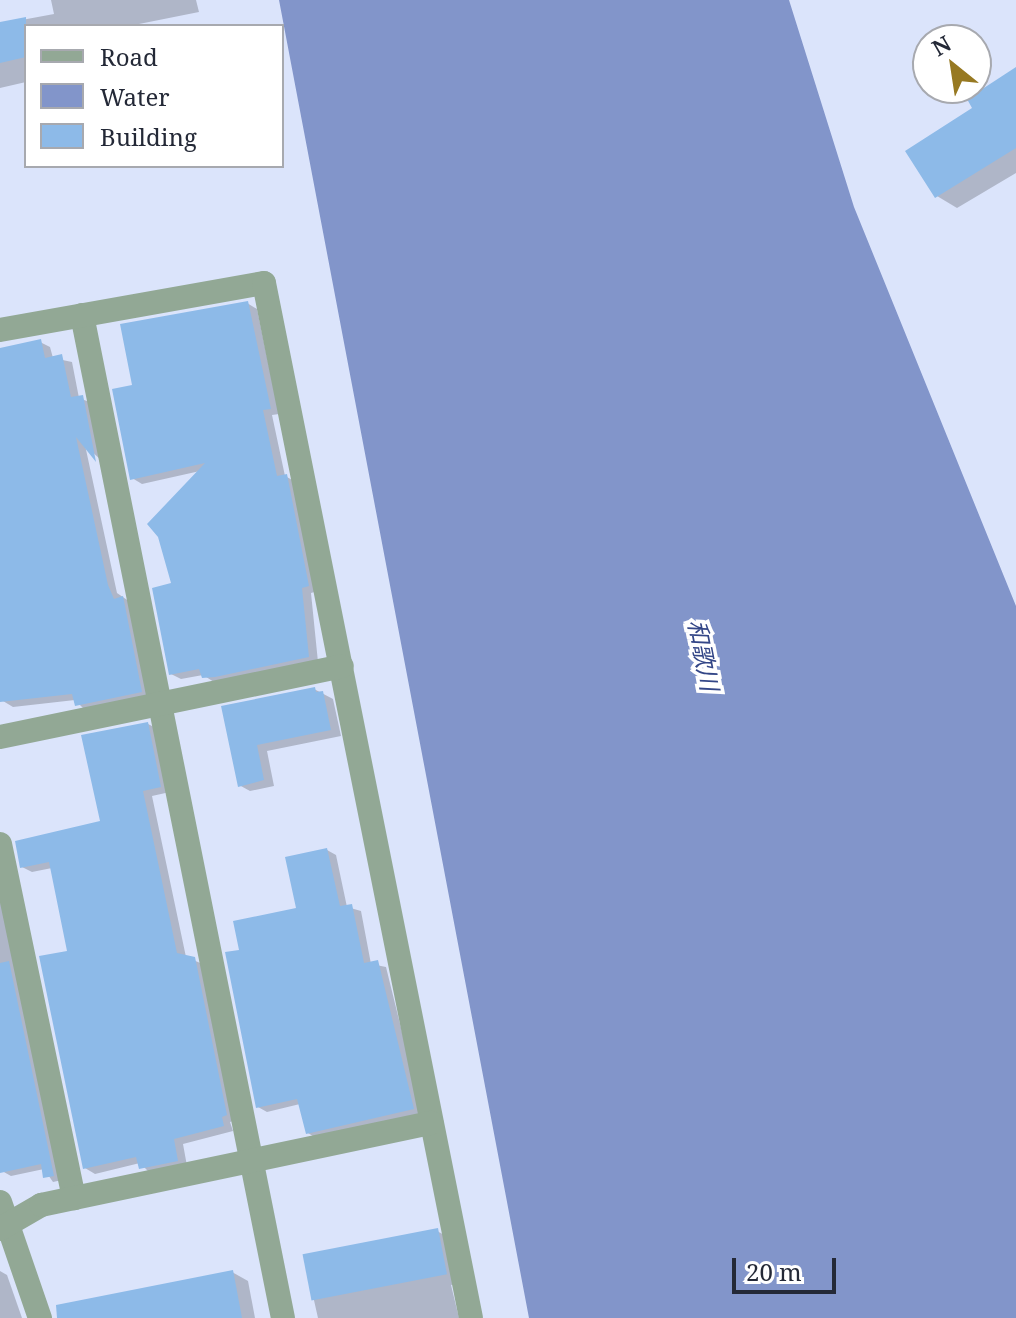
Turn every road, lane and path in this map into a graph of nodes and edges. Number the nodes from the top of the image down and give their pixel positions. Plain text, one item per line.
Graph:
1 (82, 315) junction
2 (0, 330) edge
3 (342, 666) junction
4 (157, 704) junction
5 (0, 737) edge
6 (0, 844) edge
7 (431, 1123) junction
8 (251, 1161) junction
9 (74, 1198) junction
10 (3, 1218) edge
11 (40, 1318) edge
12 (283, 1318) edge
13 (471, 1318) edge

1 - 2 street
1 - 3 street
1 - 4 street
3 - 4 street
3 - 7 street
4 - 5 street
4 - 8 street
6 - 9 street
7 - 8 street
7 - 13 street
8 - 9 street
8 - 12 street
9 - 10 street
10 - 11 street

